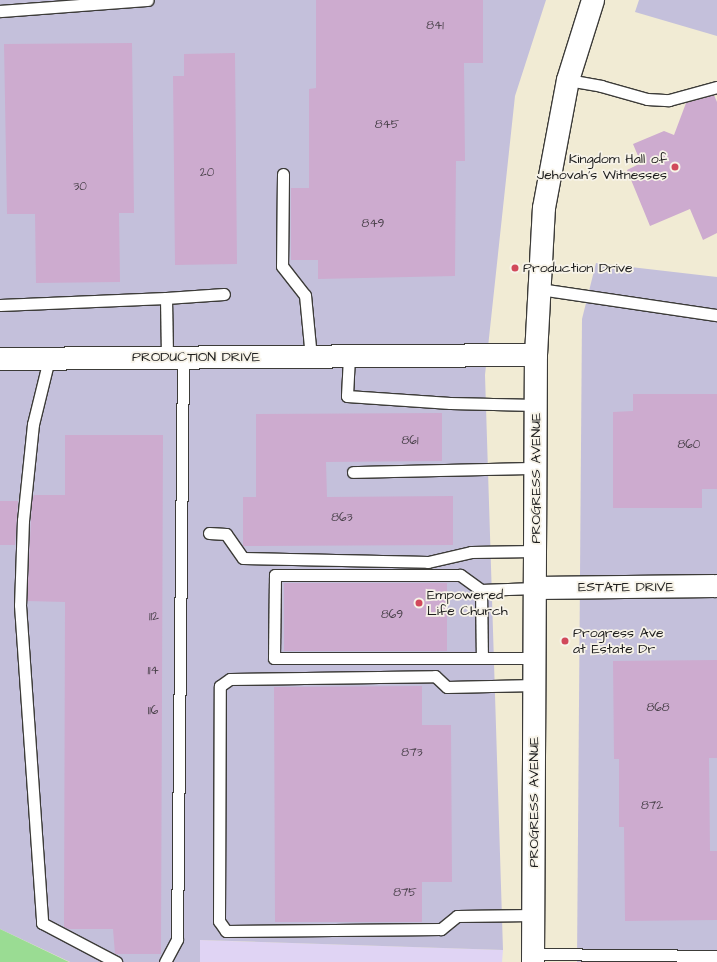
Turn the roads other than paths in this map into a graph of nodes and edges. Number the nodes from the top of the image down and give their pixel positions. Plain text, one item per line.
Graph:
1 (148, 0) edge
2 (593, 0) edge
3 (0, 11) edge
4 (568, 80) junction
5 (717, 87) edge
6 (283, 174) dead end
7 (540, 288) junction
8 (224, 294) dead end
9 (166, 298) junction
10 (0, 304) edge
11 (717, 315) edge
12 (536, 355) junction
13 (349, 356) junction
14 (311, 357) junction
15 (49, 358) junction
16 (175, 358) junction
17 (0, 359) edge
18 (536, 405) junction
19 (536, 468) junction
20 (353, 472) dead end
21 (209, 533) dead end
22 (535, 551) junction
23 (717, 586) edge
24 (535, 588) junction
25 (481, 590) junction
26 (482, 658) junction
27 (535, 658) junction
28 (535, 685) junction
29 (534, 915) junction
30 (717, 956) edge
31 (533, 958) edge
32 (116, 962) edge
33 (164, 962) edge

1 - 3 lane
2 - 4 main road, PROGRESS AVENUE
4 - 5 lane
4 - 7 main road, PROGRESS AVENUE
6 - 14 lane
7 - 11 lane
7 - 12 main road, PROGRESS AVENUE
8 - 9 lane
9 - 10 lane
9 - 16 lane
12 - 13 main road, PRODUCTION DRIVE
12 - 18 main road, PROGRESS AVENUE
13 - 14 main road, PRODUCTION DRIVE
13 - 18 lane
14 - 16 main road, PRODUCTION DRIVE
15 - 16 main road, PRODUCTION DRIVE
15 - 17 main road, PRODUCTION DRIVE
15 - 32 lane
16 - 33 lane
18 - 19 main road, PROGRESS AVENUE
19 - 20 lane
19 - 22 main road, PROGRESS AVENUE
21 - 22 lane
22 - 24 main road, PROGRESS AVENUE
23 - 24 main road, ESTATE DRIVE
24 - 25 lane
24 - 27 main road, PROGRESS AVENUE
25 - 26 lane
25 - 26 lane
26 - 27 lane
27 - 28 main road, PROGRESS AVENUE
28 - 29 main road, PROGRESS AVENUE
28 - 29 lane
29 - 31 main road, PROGRESS AVENUE
30 - 31 lane

